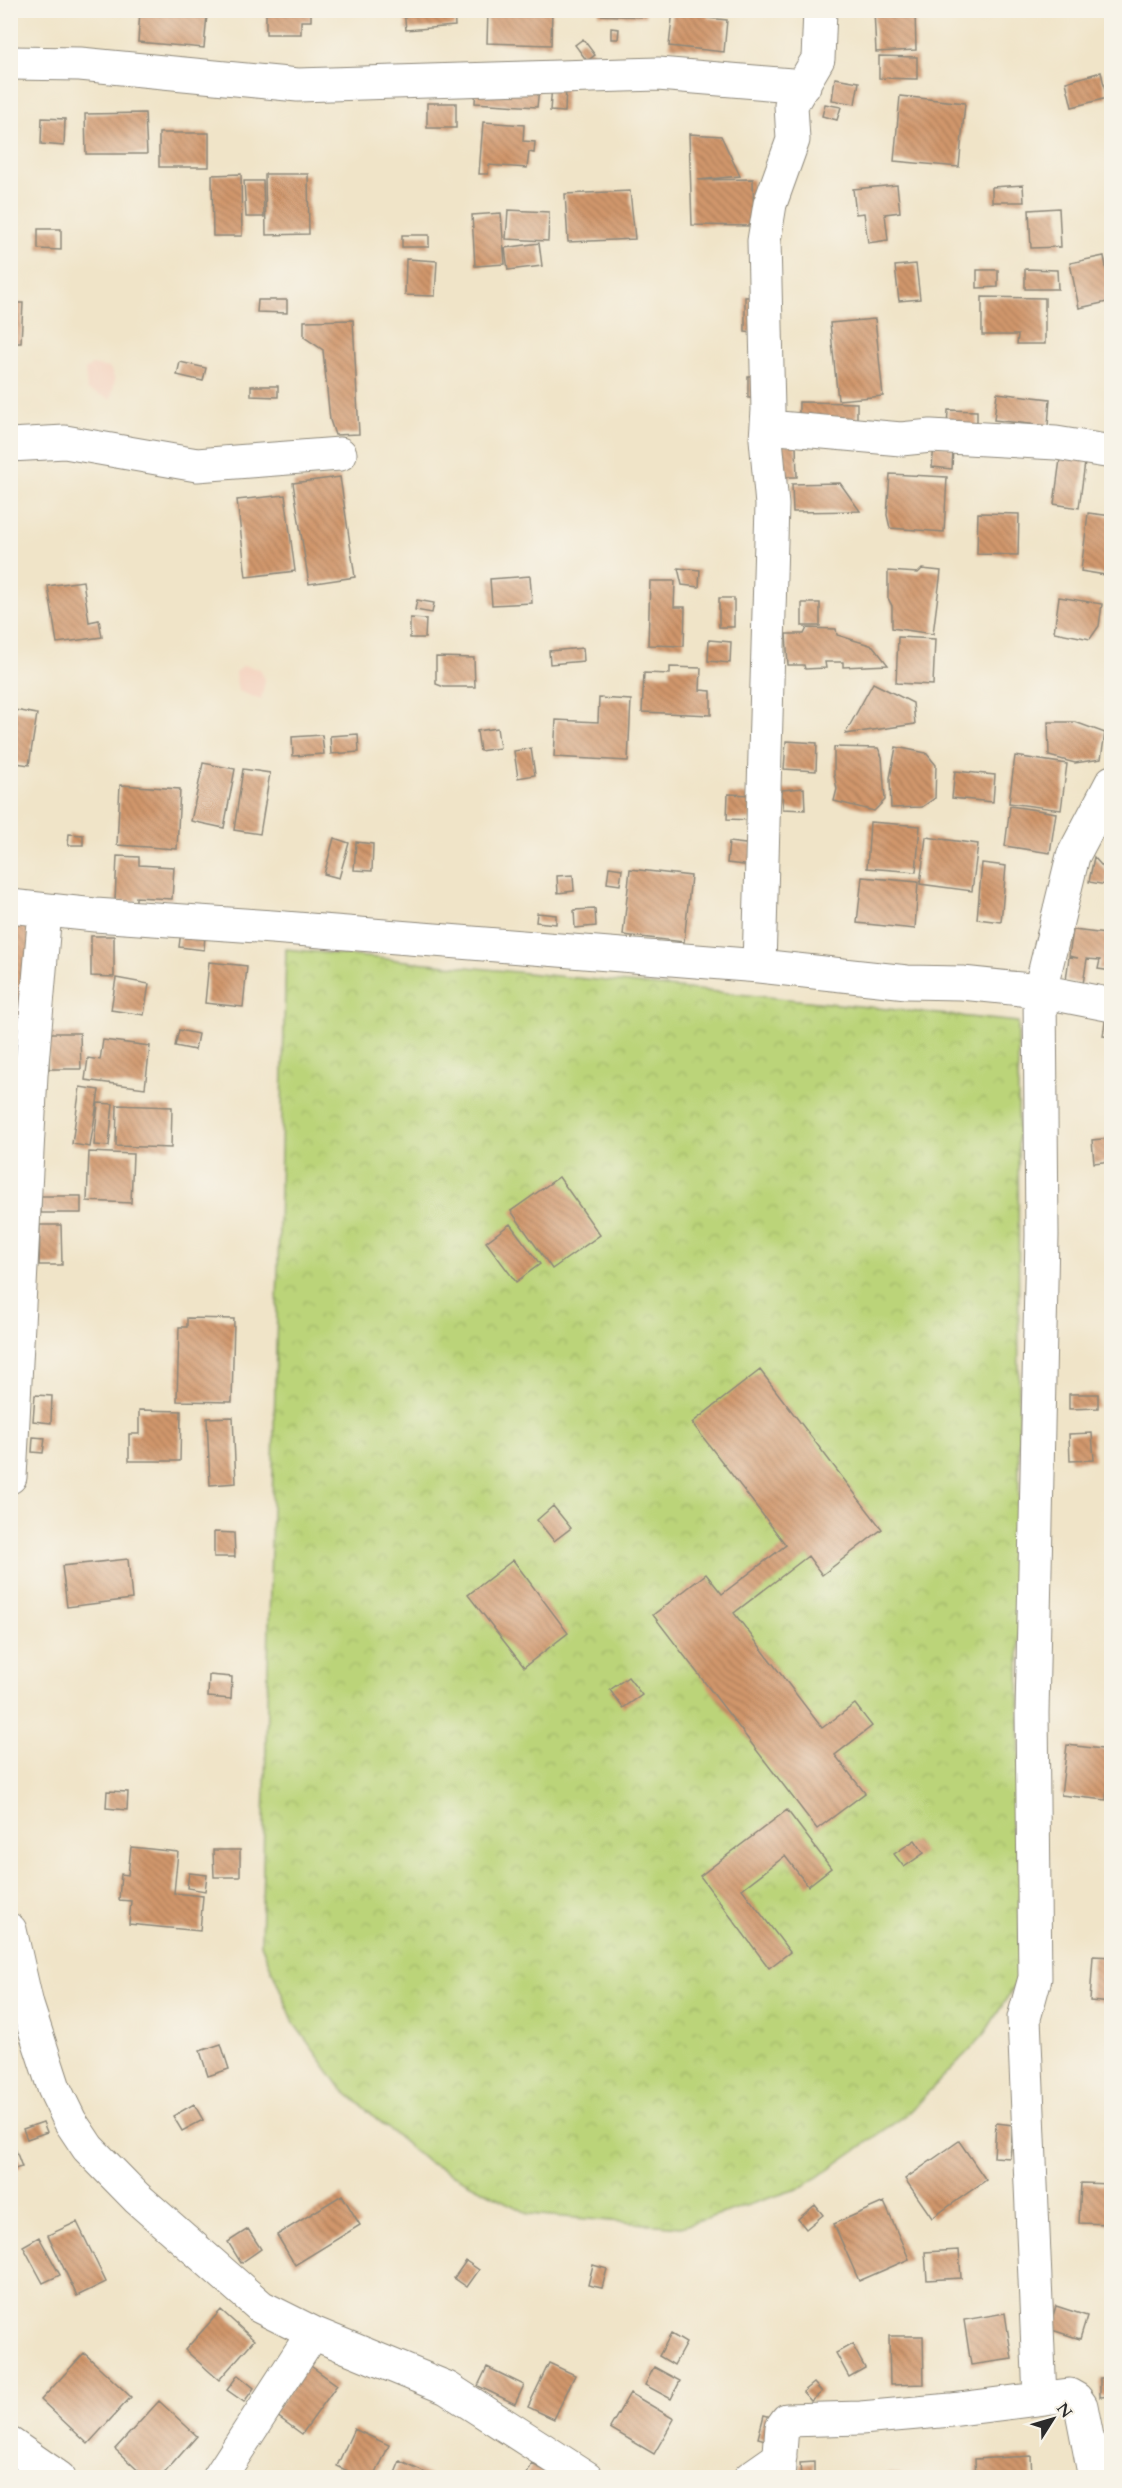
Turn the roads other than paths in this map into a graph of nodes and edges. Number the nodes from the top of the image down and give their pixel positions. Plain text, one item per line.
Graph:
1 (820, 10) edge
2 (10, 63) edge
3 (804, 86) junction
4 (768, 427) junction
5 (10, 445) edge
6 (1112, 452) edge
7 (340, 454) dead end
8 (1112, 782) edge
9 (10, 906) edge
10 (45, 911) junction
11 (759, 966) junction
12 (1040, 991) junction
13 (1112, 1005) edge
14 (10, 1477) edge
15 (10, 1930) edge
16 (313, 2333) junction
17 (1040, 2398) junction
18 (10, 2444) edge
19 (779, 2468) edge
20 (59, 2478) edge
21 (219, 2478) edge
22 (587, 2478) edge
23 (750, 2478) edge
24 (1095, 2478) edge

1 - 3 street
2 - 3 street
3 - 4 street
4 - 6 street
4 - 11 street
5 - 7 street
8 - 12 street
9 - 10 street
10 - 11 street
10 - 14 street
11 - 12 street
12 - 13 street
12 - 17 street
15 - 16 street
16 - 21 street
16 - 22 street
17 - 19 street
17 - 24 street
18 - 20 street
19 - 23 street

